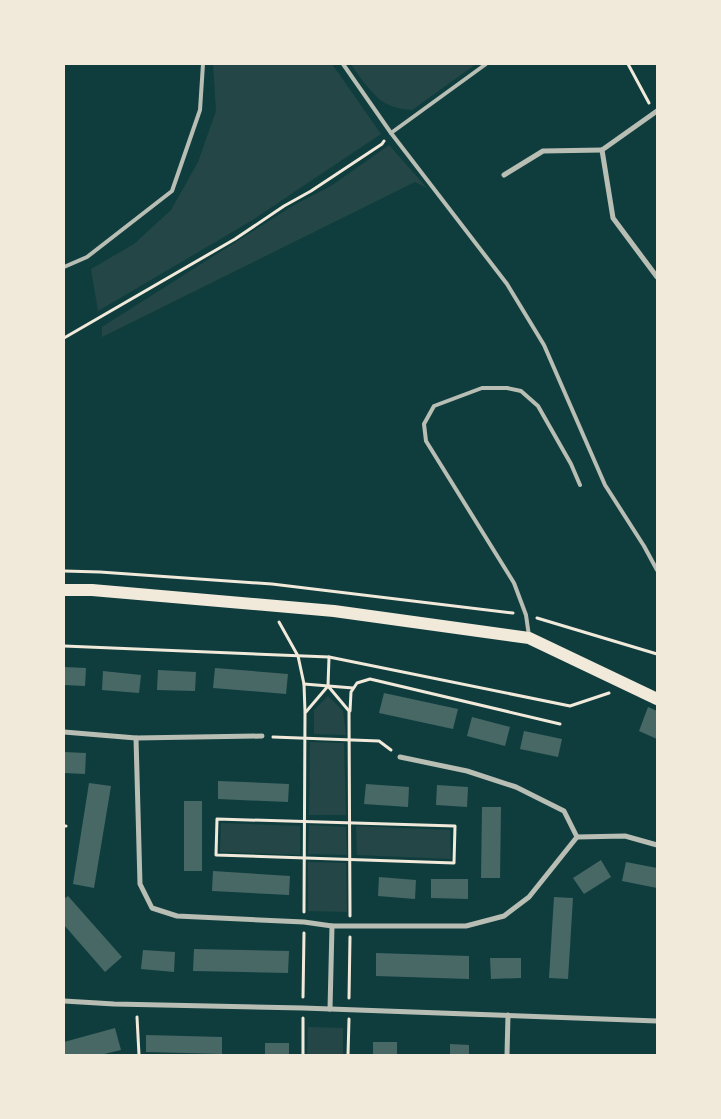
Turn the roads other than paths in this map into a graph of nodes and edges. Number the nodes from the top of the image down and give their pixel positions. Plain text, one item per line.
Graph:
1 (203, 64) edge
2 (343, 64) edge
3 (486, 64) edge
4 (656, 112) edge
5 (391, 132) junction
6 (602, 150) junction
7 (504, 175) dead end
8 (64, 267) edge
9 (657, 277) edge
10 (580, 485) dead end
11 (657, 570) edge
12 (64, 590) edge
13 (529, 638) junction
14 (657, 700) edge
15 (64, 732) edge
16 (262, 736) road end
17 (136, 738) junction
18 (400, 757) road end
19 (577, 837) junction
20 (657, 845) edge
21 (332, 926) junction
22 (64, 1001) edge
23 (330, 1009) junction
24 (508, 1015) junction
25 (657, 1021) edge
26 (507, 1055) edge

1 - 8 lane
2 - 5 lane
3 - 5 lane
4 - 6 street
5 - 11 lane
6 - 7 street
6 - 9 street
10 - 13 lane
12 - 13 main road
13 - 14 main road
15 - 17 street
16 - 17 street
17 - 21 street
18 - 19 street
19 - 20 street
19 - 21 street
21 - 23 street
22 - 23 street
23 - 24 street
24 - 25 street
24 - 26 street

